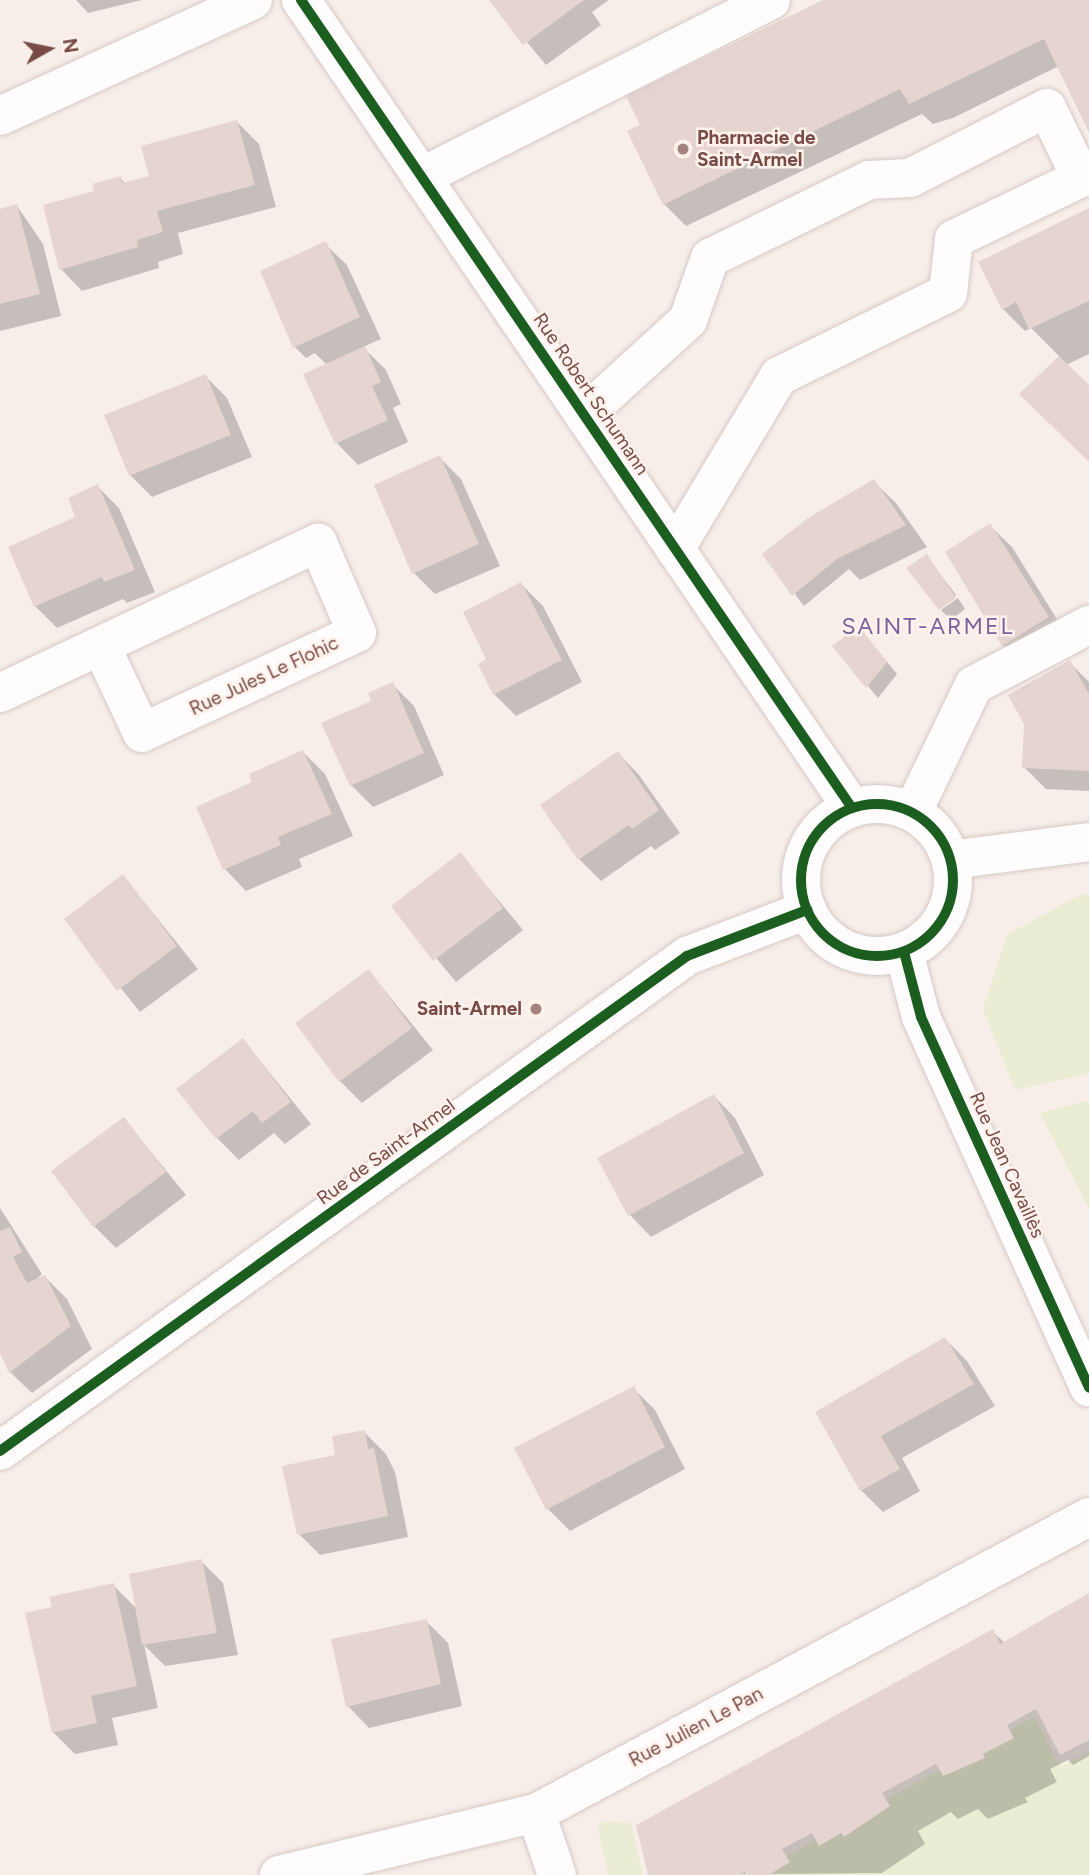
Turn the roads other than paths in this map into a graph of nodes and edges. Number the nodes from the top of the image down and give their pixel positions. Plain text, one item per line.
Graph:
1 (253, 0) edge
2 (301, 0) edge
3 (771, 0) edge
4 (0, 116) edge
5 (421, 177) junction
6 (584, 415) junction
7 (675, 549) junction
8 (1089, 625) edge
9 (101, 646) junction
10 (0, 693) edge
11 (852, 808) junction
12 (913, 811) junction
13 (1089, 842) edge
14 (951, 860) junction
15 (807, 910) junction
16 (904, 952) junction
17 (1089, 1388) edge
18 (0, 1451) edge
19 (1089, 1517) edge
20 (536, 1813) junction
21 (279, 1875) edge
22 (557, 1875) edge

1 - 4 street
2 - 5 street, Rue Robert Schumann
3 - 5 street
5 - 6 street, Rue Robert Schumann
6 - 7 street, Rue Robert Schumann
6 - 7 street
7 - 11 street, Rue Robert Schumann
8 - 12 street
9 - 9 street, Rue Jules Le Flohic
9 - 10 street, Rue Jules Le Flohic
11 - 12 street
11 - 15 street
12 - 14 street
13 - 14 street
14 - 16 street
15 - 16 street
15 - 18 street, Rue de Saint-Armel
16 - 17 street, Rue Jean Cavaillès
19 - 20 street, Rue Julien Le Pan
20 - 21 street, Rue Julien Le Pan
20 - 22 street

